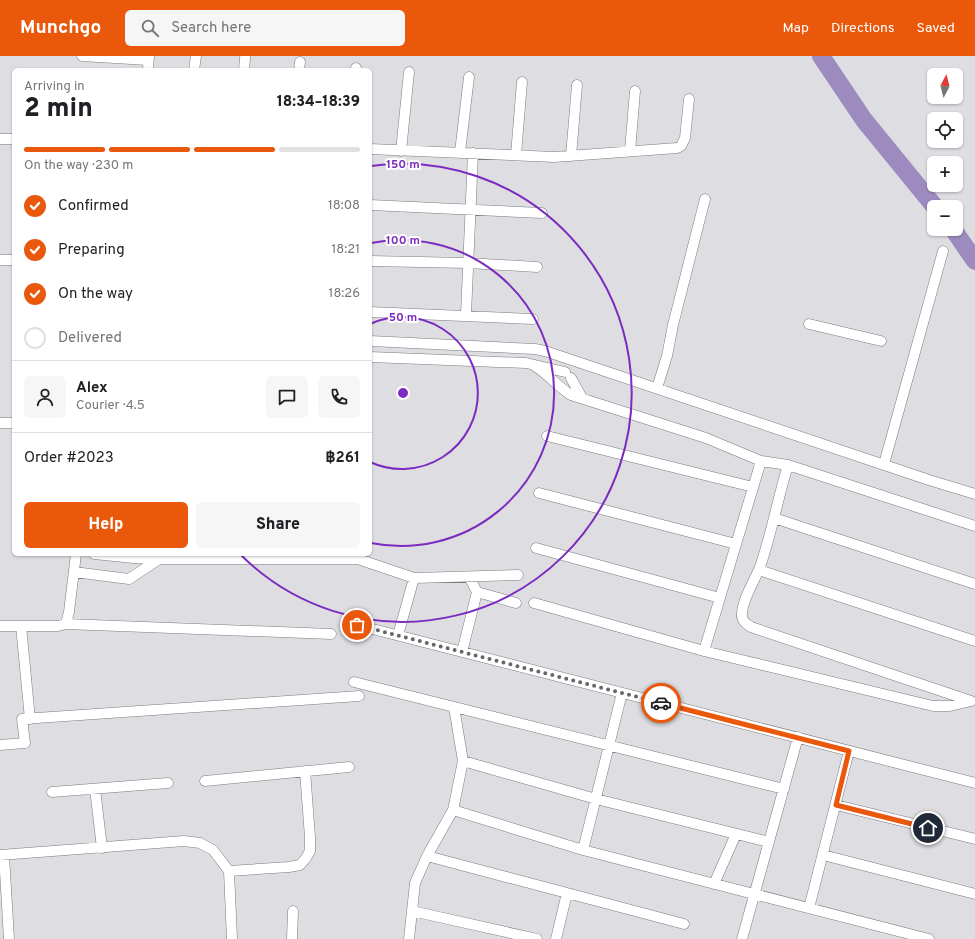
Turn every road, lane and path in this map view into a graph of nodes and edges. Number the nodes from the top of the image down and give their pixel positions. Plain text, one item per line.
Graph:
1 (82, 56) edge
2 (196, 56) edge
3 (245, 58) dead end
4 (148, 62) edge
5 (194, 68) edge
6 (244, 68) edge
7 (409, 72) dead end
8 (469, 77) dead end
9 (522, 82) dead end
10 (577, 86) dead end
11 (635, 91) dead end
12 (689, 98) dead end
13 (0, 139) edge
14 (12, 139) edge
15 (372, 149) edge
16 (401, 151) junction
17 (630, 151) junction
18 (460, 152) junction
19 (473, 153) junction
20 (516, 155) junction
21 (571, 156) junction
22 (705, 199) dead end
23 (372, 205) edge
24 (471, 209) junction
25 (542, 213) dead end
26 (943, 251) dead end
27 (0, 260) edge
28 (12, 260) edge
29 (372, 261) edge
30 (468, 263) junction
31 (537, 267) dead end
32 (372, 312) edge
33 (466, 315) junction
34 (533, 319) dead end
35 (809, 324) dead end
36 (372, 341) edge
37 (881, 341) dead end
38 (372, 357) edge
39 (535, 366) junction
40 (657, 388) junction
41 (582, 398) junction
42 (0, 422) edge
43 (12, 423) edge
44 (546, 436) dead end
45 (761, 461) junction
46 (884, 464) junction
47 (788, 465) junction
48 (753, 487) junction
49 (539, 493) dead end
50 (975, 494) edge
51 (774, 518) junction
52 (975, 526) edge
53 (736, 544) junction
54 (536, 548) dead end
55 (76, 556) edge
56 (114, 556) edge
57 (159, 559) junction
58 (759, 570) junction
59 (74, 572) junction
60 (518, 575) dead end
61 (469, 577) junction
62 (414, 578) junction
63 (975, 584) edge
64 (477, 592) junction
65 (720, 598) junction
66 (516, 603) dead end
67 (534, 603) dead end
68 (66, 624) junction
69 (357, 625) dead end
70 (0, 626) edge
71 (21, 626) junction
72 (331, 634) dead end
73 (398, 635) junction
74 (975, 641) edge
75 (704, 650) junction
76 (462, 652) junction
77 (354, 682) dead end
78 (622, 693) junction
79 (359, 696) dead end
80 (973, 702) edge
81 (454, 707) junction
82 (30, 719) junction
83 (798, 738) junction
84 (0, 745) edge
85 (609, 745) junction
86 (849, 751) junction
87 (462, 761) junction
88 (349, 767) dead end
89 (305, 771) junction
90 (204, 781) dead end
91 (168, 783) dead end
92 (975, 783) edge
93 (95, 789) junction
94 (784, 789) junction
95 (52, 792) dead end
96 (596, 799) junction
97 (836, 805) junction
98 (453, 810) junction
99 (736, 834) junction
100 (975, 839) edge
101 (769, 842) junction
102 (102, 848) junction
103 (583, 850) junction
104 (2, 855) edge
105 (823, 855) junction
106 (427, 856) junction
107 (229, 871) junction
108 (714, 884) junction
109 (567, 893) junction
110 (755, 894) junction
111 (975, 894) edge
112 (809, 908) junction
113 (293, 911) dead end
114 (412, 911) junction
115 (684, 924) dead end
116 (9, 939) edge
117 (232, 939) edge
118 (292, 939) edge
119 (409, 939) edge
120 (537, 939) edge
121 (556, 939) edge
122 (742, 939) edge
123 (929, 939) edge

1 - 4 street
2 - 5 street
3 - 6 street
7 - 16 street
8 - 18 street
9 - 20 street
10 - 21 street
11 - 17 street
12 - 17 street
13 - 14 street
15 - 16 street
16 - 18 street
17 - 21 street
18 - 19 street
19 - 20 street
19 - 24 street
20 - 21 street
22 - 40 street
23 - 24 street
24 - 25 street
24 - 30 street
26 - 46 street
27 - 28 street
29 - 30 street
30 - 31 street
30 - 33 street
32 - 33 street
33 - 34 street
35 - 37 street
36 - 40 street
38 - 39 street
39 - 41 street
39 - 41 street
40 - 46 street
41 - 45 street
42 - 43 street
44 - 48 street
45 - 47 street
45 - 48 street
46 - 50 street
47 - 51 street
47 - 52 street
48 - 53 street
49 - 53 street
51 - 58 street
51 - 63 street
53 - 65 street
54 - 65 street
55 - 59 street
56 - 57 street
57 - 59 street
57 - 62 street
58 - 74 street
58 - 80 street
59 - 68 street
60 - 61 street
61 - 62 street
61 - 64 street
62 - 73 street
64 - 66 street
64 - 76 street
65 - 75 street
67 - 75 street
68 - 71 street
68 - 72 street
69 - 73 street
70 - 71 street
71 - 82 street
73 - 76 street
75 - 80 street
76 - 78 street
77 - 81 street
78 - 83 street
78 - 85 street
79 - 82 street
81 - 85 street
81 - 87 street
82 - 84 street
83 - 86 street
83 - 94 street
85 - 94 street
85 - 96 street
86 - 92 street
86 - 97 street
87 - 96 street
87 - 98 street
88 - 89 street
89 - 90 street
89 - 107 street
91 - 93 street
93 - 95 street
93 - 102 street
94 - 101 street
96 - 99 street
96 - 103 street
97 - 100 street
97 - 105 street
98 - 103 street
98 - 106 street
99 - 101 street
99 - 108 street
101 - 110 street
102 - 104 street
102 - 107 street
103 - 108 street
104 - 116 street
105 - 111 street
105 - 112 street
106 - 109 street
106 - 114 street
107 - 117 street
108 - 110 street
109 - 115 street
109 - 121 street
110 - 112 street
110 - 122 street
112 - 123 street
113 - 118 street
114 - 119 street
114 - 120 street

